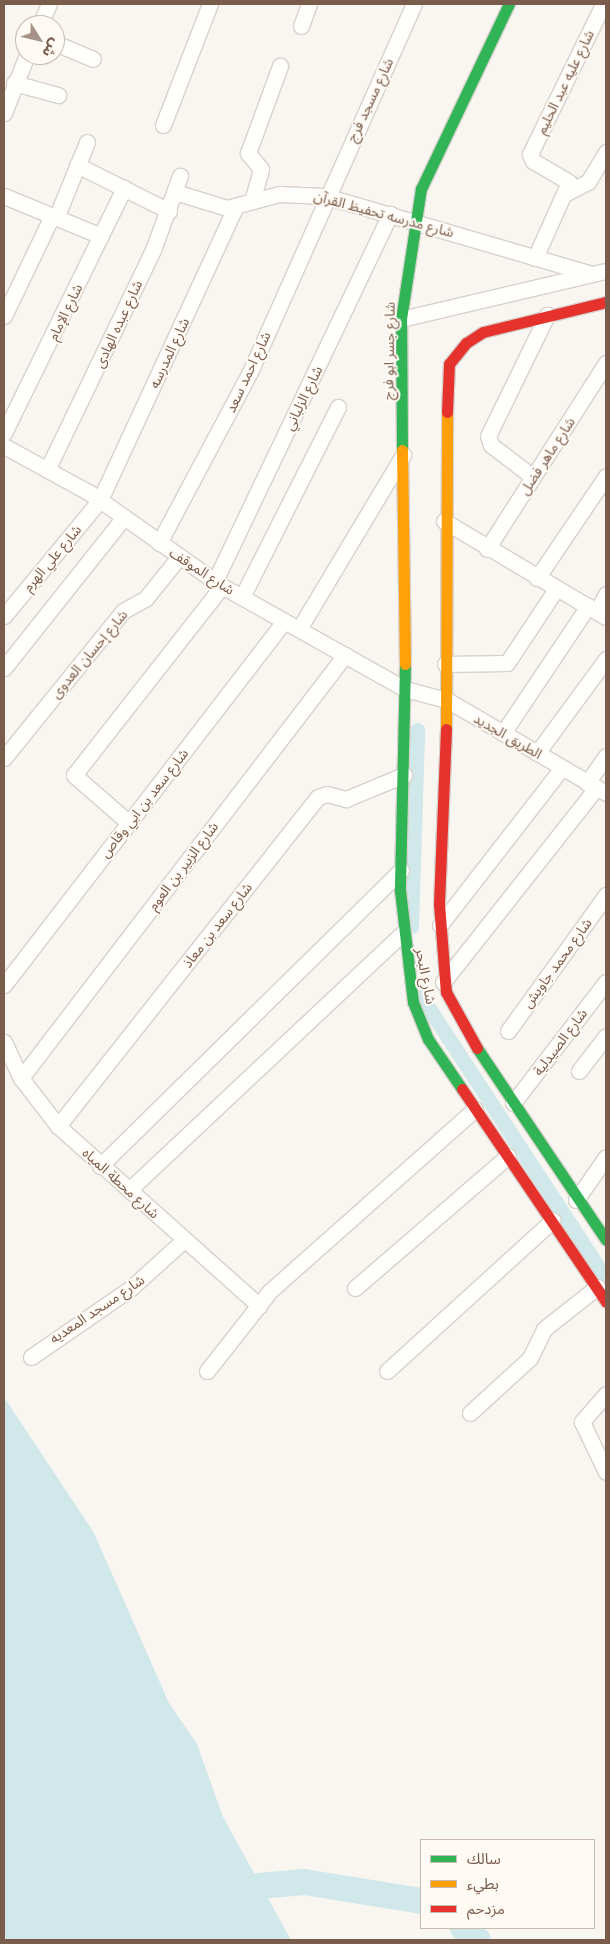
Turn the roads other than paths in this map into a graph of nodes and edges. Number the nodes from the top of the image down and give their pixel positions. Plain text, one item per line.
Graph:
1 (210, 4) edge
2 (309, 4) edge
3 (414, 4) edge
4 (509, 4) edge
5 (603, 4) edge
6 (301, 26) dead end
7 (65, 47) edge
8 (93, 59) dead end
9 (22, 65) edge
10 (280, 66) dead end
11 (14, 83) junction
12 (58, 95) dead end
13 (4, 114) edge
14 (163, 125) dead end
15 (87, 142) dead end
16 (606, 152) edge
17 (78, 165) junction
18 (180, 176) dead end
19 (124, 188) junction
20 (175, 192) junction
21 (566, 192) junction
22 (4, 196) edge
23 (325, 196) junction
24 (252, 201) junction
25 (236, 206) junction
26 (169, 211) junction
27 (390, 214) junction
28 (54, 217) junction
29 (415, 221) junction
30 (101, 236) junction
31 (535, 258) junction
32 (606, 271) edge
33 (591, 274) junction
34 (606, 302) edge
35 (547, 315) junction
36 (4, 316) edge
37 (402, 319) junction
38 (606, 362) edge
39 (338, 407) dead end
40 (4, 433) edge
41 (4, 446) edge
42 (404, 454) junction
43 (48, 468) junction
44 (606, 476) edge
45 (533, 477) junction
46 (100, 500) junction
47 (124, 517) junction
48 (444, 521) junction
49 (159, 543) junction
50 (487, 549) junction
51 (179, 557) junction
52 (537, 578) junction
53 (219, 583) junction
54 (556, 589) junction
55 (606, 594) edge
56 (242, 597) junction
57 (597, 611) edge
58 (4, 616) edge
59 (284, 621) junction
60 (298, 629) junction
61 (345, 655) junction
62 (606, 659) edge
63 (445, 664) junction
64 (4, 668) edge
65 (405, 690) junction
66 (447, 700) junction
67 (503, 733) junction
68 (538, 753) junction
69 (606, 756) edge
70 (4, 758) edge
71 (562, 768) junction
72 (404, 775) junction
73 (597, 788) edge
74 (128, 823) junction
75 (401, 870) junction
76 (606, 895) edge
77 (440, 924) junction
78 (403, 933) junction
79 (443, 982) junction
80 (606, 982) edge
81 (4, 985) edge
82 (508, 1031) dead end
83 (606, 1036) edge
84 (4, 1042) edge
85 (579, 1071) dead end
86 (21, 1078) junction
87 (514, 1103) junction
88 (475, 1109) junction
89 (58, 1126) junction
90 (508, 1156) junction
91 (606, 1157) edge
92 (100, 1166) junction
93 (129, 1190) junction
94 (576, 1200) junction
95 (552, 1220) junction
96 (184, 1240) junction
97 (606, 1240) edge
98 (355, 1288) dead end
99 (597, 1288) junction
100 (606, 1302) edge
101 (259, 1306) junction
102 (30, 1357) dead end
103 (387, 1370) dead end
104 (207, 1371) dead end
105 (606, 1394) edge
106 (470, 1413) dead end
107 (606, 1472) edge

1 - 14 street
2 - 6 street
3 - 23 street, شارع مسجد فرج
4 - 29 street, شارع جسر ابو فرج
5 - 21 street, شارع عليه عبد الحليم
7 - 8 street
9 - 11 street
10 - 24 street
11 - 12 street
11 - 13 street
15 - 17 street
16 - 21 street
17 - 19 street
17 - 28 street
18 - 20 street, شارع عبده الهادى
19 - 26 street
19 - 30 street, شارع الإمام
20 - 25 street, شارع مدرسه تحفيظ القرآن
20 - 26 street, شارع عبده الهادى
21 - 31 street
22 - 28 street
23 - 24 street, شارع مدرسه تحفيظ القرآن
23 - 27 street, شارع مدرسه تحفيظ القرآن
23 - 49 street, شارع احمد سعد
24 - 25 street, شارع مدرسه تحفيظ القرآن
25 - 46 street, شارع المدرسه
26 - 43 street, شارع عبده الهادى
27 - 29 street, شارع مدرسه تحفيظ القرآن
27 - 53 street, شارع الزلباني
28 - 30 street
28 - 36 street
29 - 31 street, شارع مدرسه تحفيظ القرآن
29 - 37 street, شارع جسر ابو فرج
30 - 40 street, شارع الإمام
31 - 33 street, شارع مدرسه تحفيظ القرآن
32 - 33 street
33 - 37 street
34 - 35 street
35 - 45 street
35 - 48 street
37 - 42 street, شارع جسر ابو فرج
38 - 45 street, شارع ماهر فضل
39 - 56 street
41 - 43 street, شارع الموقف
42 - 60 street
42 - 65 street, شارع جسر ابو فرج
43 - 46 street, شارع الموقف
44 - 52 street
45 - 50 street, شارع ماهر فضل
46 - 47 street, شارع الموقف
46 - 58 street, شارع علي الهرم
47 - 49 street, شارع الموقف
47 - 64 street
48 - 50 street
48 - 63 street
49 - 51 street, شارع الموقف
50 - 52 street
51 - 53 street, شارع الموقف
51 - 70 street, شارع إحسان العدوى
52 - 54 street
53 - 56 street, شارع الموقف
53 - 74 street, شارع الزلباني
54 - 57 street
54 - 63 street
55 - 57 street
56 - 59 street, شارع الموقف
57 - 67 street
59 - 60 street, شارع الموقف
59 - 74 street, شارع سعد بن ابي وقاص
60 - 61 street, شارع الموقف
61 - 65 street, شارع الموقف
61 - 86 street, شارع الزبير بن العوم
62 - 68 street
63 - 66 street
65 - 66 street, الطريق الجديد
65 - 72 street, شارع البحر
66 - 67 street, الطريق الجديد
66 - 77 street
67 - 68 street, الطريق الجديد
68 - 71 street, الطريق الجديد
69 - 73 street
71 - 73 street, الطريق الجديد
71 - 77 street
72 - 75 street, شارع البحر
72 - 89 street, شارع سعد بن معاذ
73 - 79 street
74 - 81 street, شارع سعد بن ابي وقاص
75 - 78 street, شارع البحر
75 - 92 street
76 - 82 street, شارع محمد جاويش
77 - 79 street
78 - 88 street, شارع البحر
78 - 93 street
79 - 87 street
80 - 87 street, شارع الصيدلية
83 - 85 street
84 - 86 street, شارع محطة المياه
86 - 89 street, شارع محطة المياه
87 - 94 street
88 - 90 street, شارع البحر
88 - 101 street
89 - 92 street, شارع محطة المياه
90 - 95 street, شارع البحر
90 - 98 street
91 - 94 street
92 - 93 street, شارع محطة المياه
93 - 96 street, شارع محطة المياه
94 - 97 street
95 - 99 street, شارع البحر
95 - 103 street
96 - 101 street, شارع محطة المياه
96 - 102 street, شارع مسجد المعديه
99 - 100 street, شارع البحر
99 - 106 street
101 - 104 street
105 - 107 street

